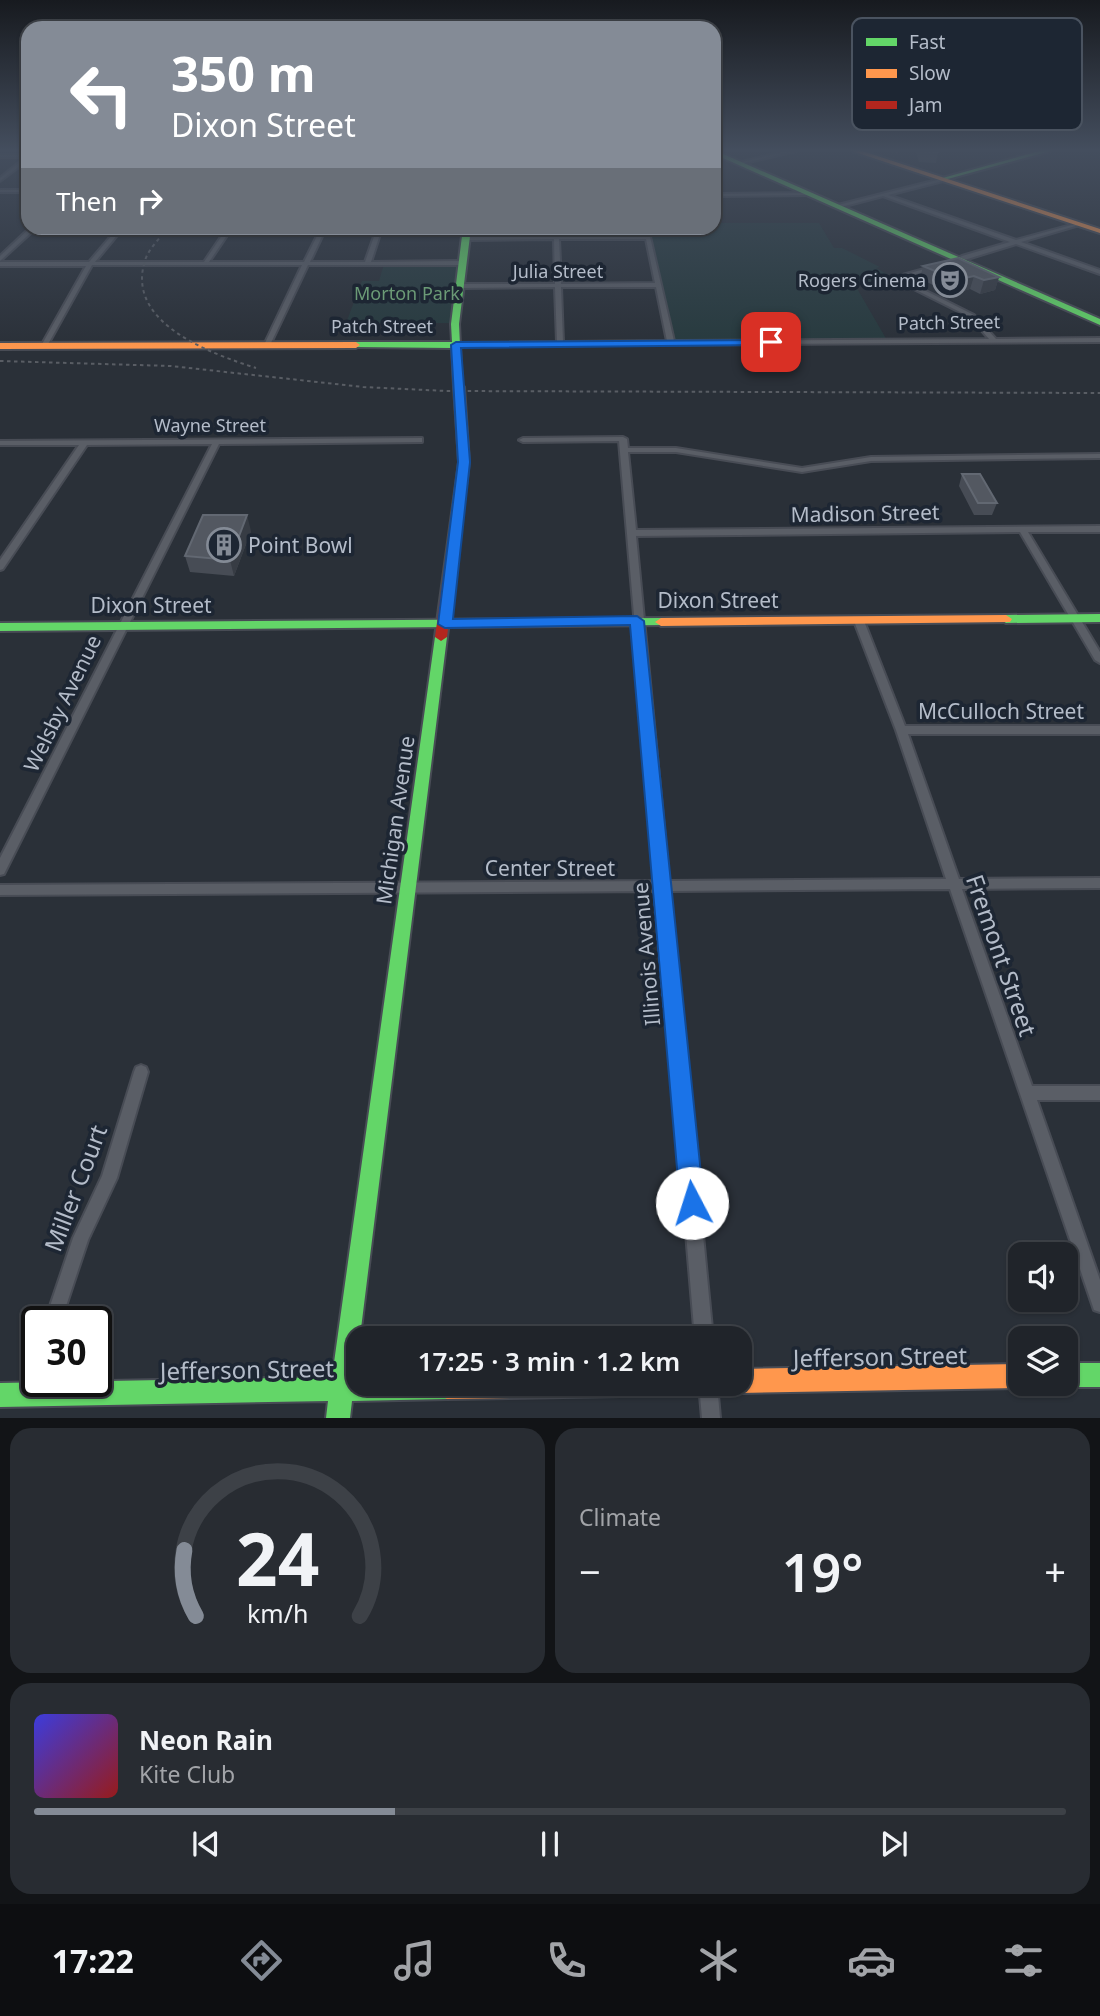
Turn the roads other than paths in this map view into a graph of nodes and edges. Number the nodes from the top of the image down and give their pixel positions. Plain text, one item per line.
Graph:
1 (859, 216) edge
2 (944, 216) edge
3 (1053, 216) edge
4 (1077, 224) junction
5 (1100, 231) edge
6 (26, 235) edge
7 (114, 235) edge
8 (224, 235) edge
9 (320, 235) edge
10 (377, 235) edge
11 (466, 235) edge
12 (511, 235) edge
13 (556, 237) junction
14 (649, 237) joint
15 (1016, 242) junction
16 (960, 260) junction
17 (0, 262) edge
18 (461, 263) junction
19 (90, 264) junction
20 (205, 264) junction
21 (306, 264) junction
22 (367, 264) junction
23 (1100, 272) edge
24 (558, 285) junction
25 (658, 285) junction
26 (457, 286) junction
27 (1098, 319) edge
28 (1100, 340) edge
29 (994, 341) junction
30 (671, 343) junction
31 (561, 344) junction
32 (267, 345) junction
33 (456, 345) junction
34 (0, 346) edge
35 (44, 346) junction
36 (419, 440) dead end
37 (523, 440) dead end
38 (217, 441) junction
39 (85, 442) junction
40 (0, 443) edge
41 (623, 445) junction
42 (1100, 456) edge
43 (1022, 529) junction
44 (1100, 529) edge
45 (631, 533) junction
46 (0, 567) edge
47 (1074, 618) junction
48 (1100, 618) edge
49 (637, 621) junction
50 (859, 621) junction
51 (445, 624) junction
52 (121, 626) junction
53 (0, 627) edge
54 (1100, 660) edge
55 (901, 730) junction
56 (1100, 730) edge
57 (0, 870) edge
58 (1100, 883) edge
59 (954, 884) junction
60 (406, 887) junction
61 (663, 888) junction
62 (0, 890) edge
63 (141, 1072) dead end
64 (1026, 1093) junction
65 (1100, 1093) edge
66 (1100, 1304) edge
67 (58, 1306) edge
68 (703, 1326) edge
69 (1100, 1374) edge
70 (1078, 1375) edge
71 (1008, 1376) edge
72 (752, 1381) edge
73 (341, 1390) junction
74 (346, 1390) edge
75 (112, 1393) edge
76 (21, 1394) edge
77 (0, 1395) edge
78 (709, 1396) edge
79 (338, 1418) edge
80 (711, 1418) edge

1 - 16 street
2 - 15 street
3 - 4 street
4 - 5 street
4 - 15 street
6 - 17 street
7 - 19 street
8 - 20 street
9 - 21 street
10 - 22 street
11 - 18 street, Michigan Avenue
12 - 13 street
13 - 14 street
13 - 24 street
14 - 25 street
15 - 16 street
15 - 23 street
16 - 27 street
16 - 29 street
17 - 19 street
18 - 22 street
18 - 26 street, Michigan Avenue
19 - 20 street
19 - 35 street
20 - 21 street
21 - 22 street
21 - 32 street
24 - 25 street, Julia Street
24 - 26 street, Julia Street
24 - 31 street
25 - 30 street
26 - 33 street, Michigan Avenue
28 - 29 street, Patch Street
29 - 30 street, Patch Street
30 - 31 street, Patch Street
31 - 33 street, Patch Street
32 - 33 street, Patch Street
32 - 35 street, Patch Street
33 - 51 street, Michigan Avenue
34 - 35 street, Patch Street
36 - 38 street, Wayne Street
37 - 41 street
38 - 39 street, Wayne Street
38 - 52 street, Welsby Avenue
39 - 40 street, Wayne Street
39 - 46 street
41 - 42 street
41 - 45 street, Illinois Avenue
43 - 44 street, Madison Street
43 - 45 street, Madison Street
43 - 47 street
45 - 49 street, Illinois Avenue
47 - 48 street, Dixon Street
47 - 50 street, Dixon Street
47 - 54 street
49 - 50 street, Dixon Street
49 - 51 street, Dixon Street
49 - 61 street, Illinois Avenue
50 - 55 street, Fremont Street
51 - 52 street, Dixon Street
51 - 60 street, Michigan Avenue
52 - 53 street, Dixon Street
52 - 57 street, Welsby Avenue
55 - 56 street, McCulloch Street
55 - 59 street, Fremont Street
58 - 59 street, Center Street
59 - 61 street, Center Street
59 - 64 street, Fremont Street
60 - 61 street, Center Street
60 - 62 street, Center Street
60 - 73 street, Michigan Avenue
61 - 68 street, Illinois Avenue
63 - 67 street, Miller Court
64 - 65 street
64 - 66 street, Fremont Street
69 - 70 street
71 - 72 street, Jefferson Street
73 - 74 street, Jefferson Street
73 - 75 street, Jefferson Street
73 - 79 street, Michigan Avenue
76 - 77 street, Jefferson Street
78 - 80 street

